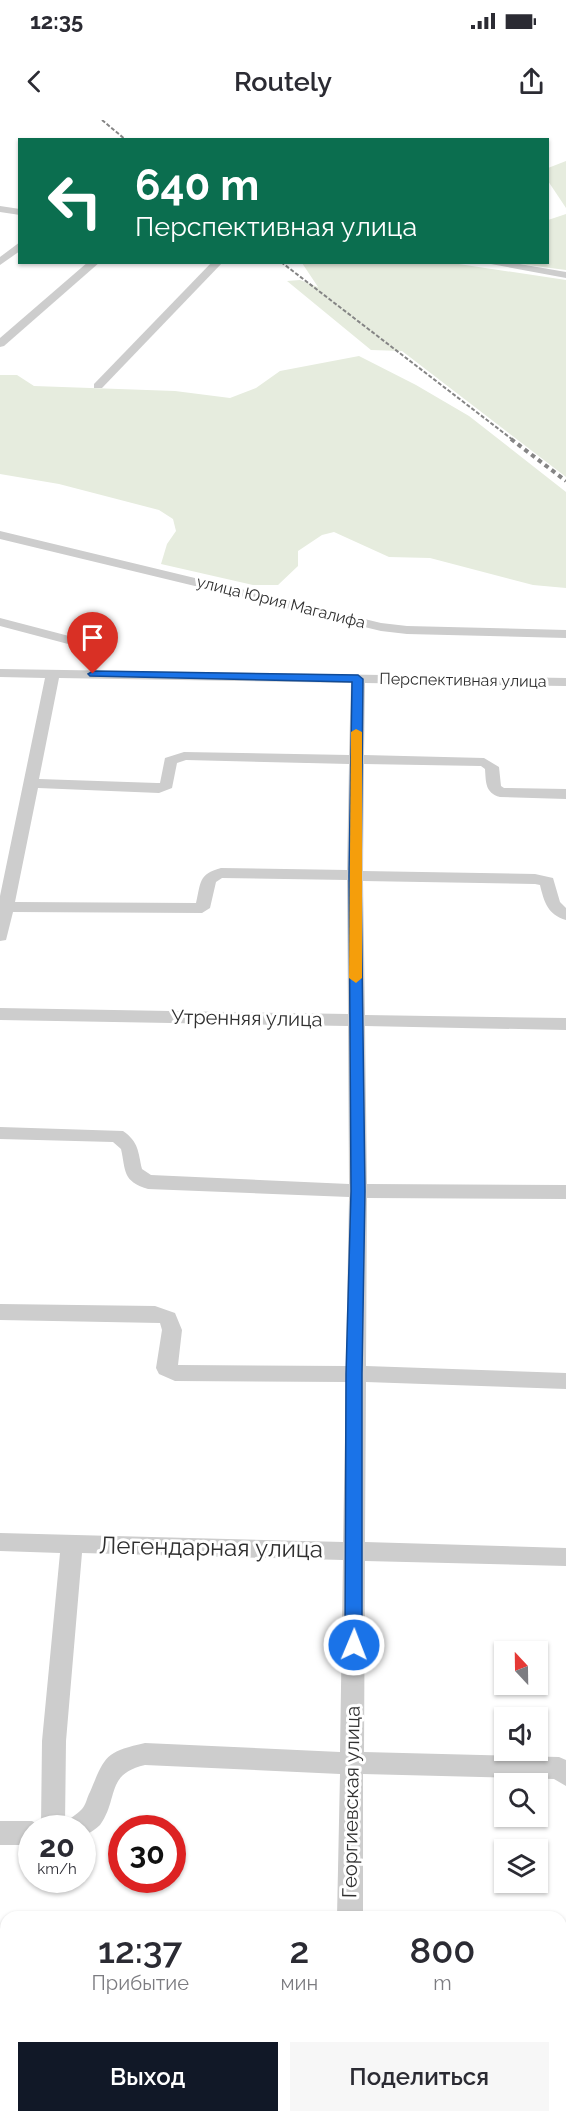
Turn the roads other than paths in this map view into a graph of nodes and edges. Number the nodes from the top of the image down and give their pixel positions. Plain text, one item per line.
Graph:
1 (0, 209) edge
2 (18, 212) edge
3 (18, 246) edge
4 (0, 261) edge
5 (93, 264) edge
6 (216, 264) edge
7 (497, 264) edge
8 (566, 275) edge
9 (0, 344) edge
10 (98, 386) dead end
11 (0, 535) edge
12 (0, 622) edge
13 (566, 634) edge
14 (87, 645) dead end
15 (0, 673) edge
16 (53, 674) junction
17 (358, 679) junction
18 (566, 682) edge
19 (356, 759) junction
20 (30, 783) junction
21 (566, 794) edge
22 (355, 876) junction
23 (6, 907) junction
24 (566, 915) edge
25 (0, 936) edge
26 (0, 1014) edge
27 (356, 1020) junction
28 (566, 1024) edge
29 (0, 1133) edge
30 (358, 1191) junction
31 (566, 1192) edge
32 (0, 1312) edge
33 (354, 1374) junction
34 (566, 1381) edge
35 (0, 1542) edge
36 (72, 1543) junction
37 (356, 1550) junction
38 (566, 1557) edge
39 (351, 1763) junction
40 (566, 1775) edge
41 (53, 1815) edge
42 (92, 1815) edge
43 (0, 1833) edge
44 (18, 1833) edge
45 (350, 1911) edge

1 - 2 street
3 - 4 street
5 - 9 street
6 - 10 street
7 - 8 street
11 - 13 street, улица Юрия Магалифа
12 - 14 street
15 - 16 street, Перспективная улица
16 - 17 street, Перспективная улица
16 - 20 street
17 - 18 street, Перспективная улица
17 - 19 street, Георгиевская улица
19 - 20 street
19 - 21 street
19 - 22 street, Георгиевская улица
20 - 23 street
22 - 23 street
22 - 24 street
22 - 27 street, Георгиевская улица
23 - 25 street
26 - 27 street, Утренняя улица
27 - 28 street, Утренняя улица
27 - 30 street, Георгиевская улица
29 - 30 street
30 - 31 street
30 - 33 street, Георгиевская улица
32 - 33 street
33 - 34 street
33 - 37 street, Георгиевская улица
35 - 36 street, Легендарная улица
36 - 37 street, Легендарная улица
36 - 41 street
37 - 38 street, Легендарная улица
37 - 39 street, Георгиевская улица
39 - 40 street
39 - 42 street
39 - 45 street, Георгиевская улица
43 - 44 street

